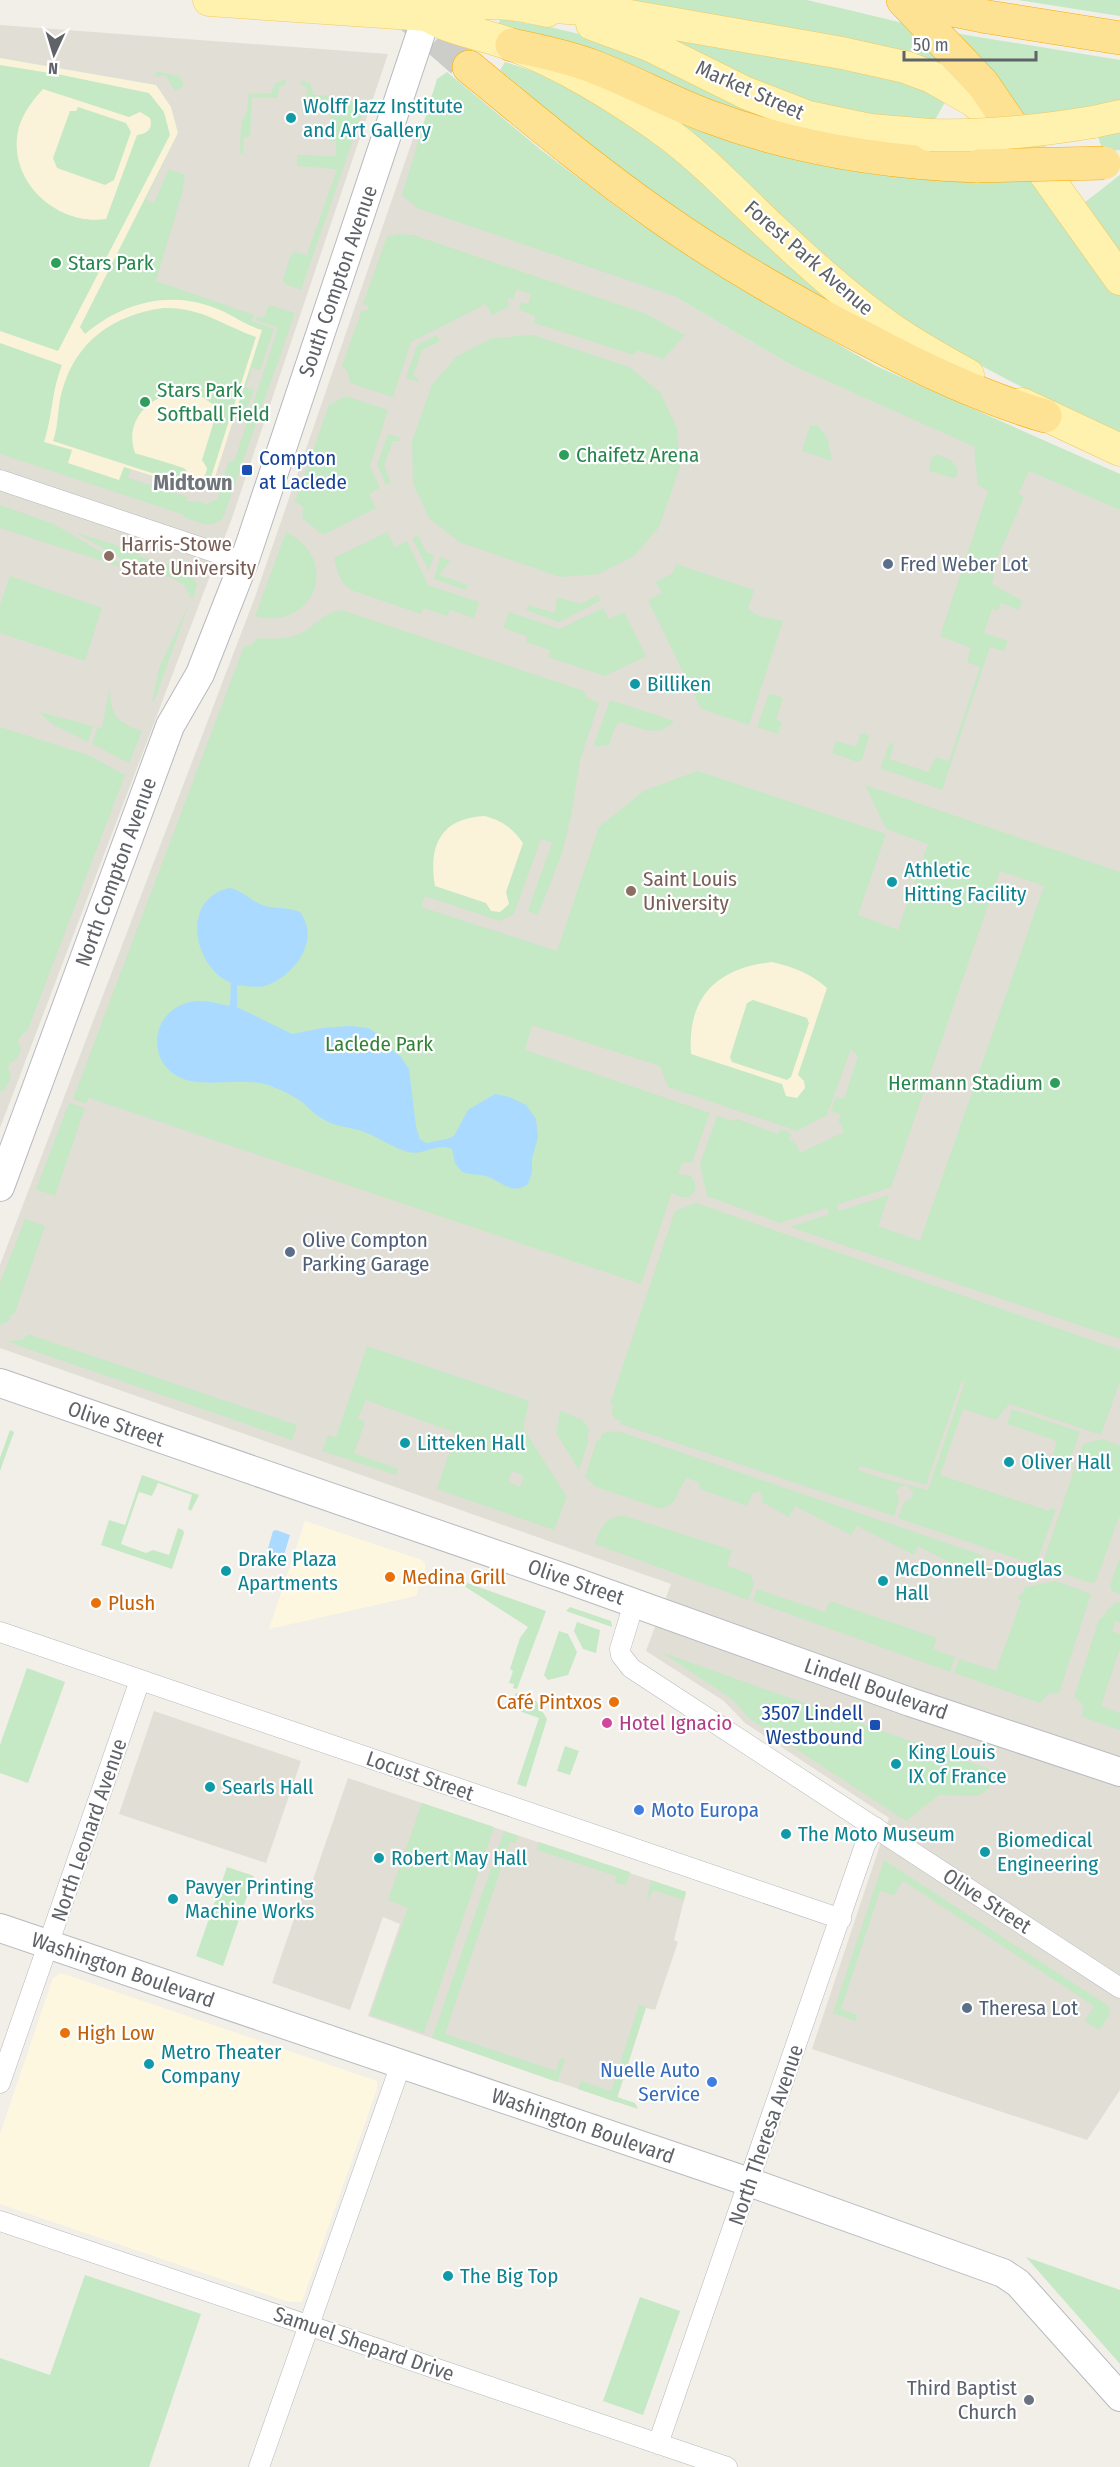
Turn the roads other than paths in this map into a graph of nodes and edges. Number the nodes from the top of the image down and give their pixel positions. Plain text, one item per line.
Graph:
1 (209, 0) edge
2 (903, 0) edge
3 (528, 5) junction
4 (429, 7) edge
5 (1120, 38) edge
6 (512, 45) junction
7 (469, 67) tunnel mouth
8 (1107, 119) edge
9 (1028, 150) junction
10 (1112, 162) edge
11 (1120, 279) edge
12 (1045, 416) junction
13 (1120, 450) edge
14 (0, 480) edge
15 (244, 562) junction
16 (0, 1187) edge
17 (0, 1383) edge
18 (634, 1603) junction
19 (0, 1632) edge
20 (140, 1680) junction
21 (1120, 1772) edge
22 (875, 1827) junction
23 (841, 1919) junction
24 (0, 1928) edge
25 (49, 1944) junction
26 (1120, 1988) edge
27 (401, 2064) junction
28 (0, 2083) edge
29 (748, 2182) junction
30 (0, 2221) edge
31 (310, 2326) junction
32 (1120, 2397) edge
33 (658, 2444) junction
34 (260, 2467) edge
35 (727, 2467) edge

1 - 4 main road, Market Street
2 - 5 highway
2 - 9 highway
3 - 4 main road, Market Street
3 - 8 main road, Market Street, bridge
3 - 9 main road
4 - 6 main road, Market Street
4 - 15 main road, South Compton Avenue
6 - 10 highway, bridge
6 - 12 main road, Forest Park Avenue
7 - 12 highway
9 - 11 main road
12 - 13 main road, Forest Park Avenue
14 - 15 street
15 - 16 main road, North Compton Avenue
17 - 18 main road, Olive Street
18 - 21 main road, Lindell Boulevard
18 - 22 street, Olive Street
19 - 20 street, Locust Street
20 - 23 street, Locust Street
20 - 25 street, North Leonard Avenue
22 - 23 street, North Theresa Avenue
22 - 26 street, Olive Street
23 - 29 street, North Theresa Avenue
24 - 25 main road, Washington Boulevard
25 - 27 main road, Washington Boulevard
25 - 28 street, North Leonard Avenue
27 - 29 main road, Washington Boulevard
27 - 31 street
29 - 32 main road, Washington Boulevard
29 - 33 street, North Theresa Avenue
30 - 31 street, Samuel Shepard Drive
31 - 33 street, Samuel Shepard Drive
31 - 34 street
33 - 35 street, Samuel Shepard Drive

